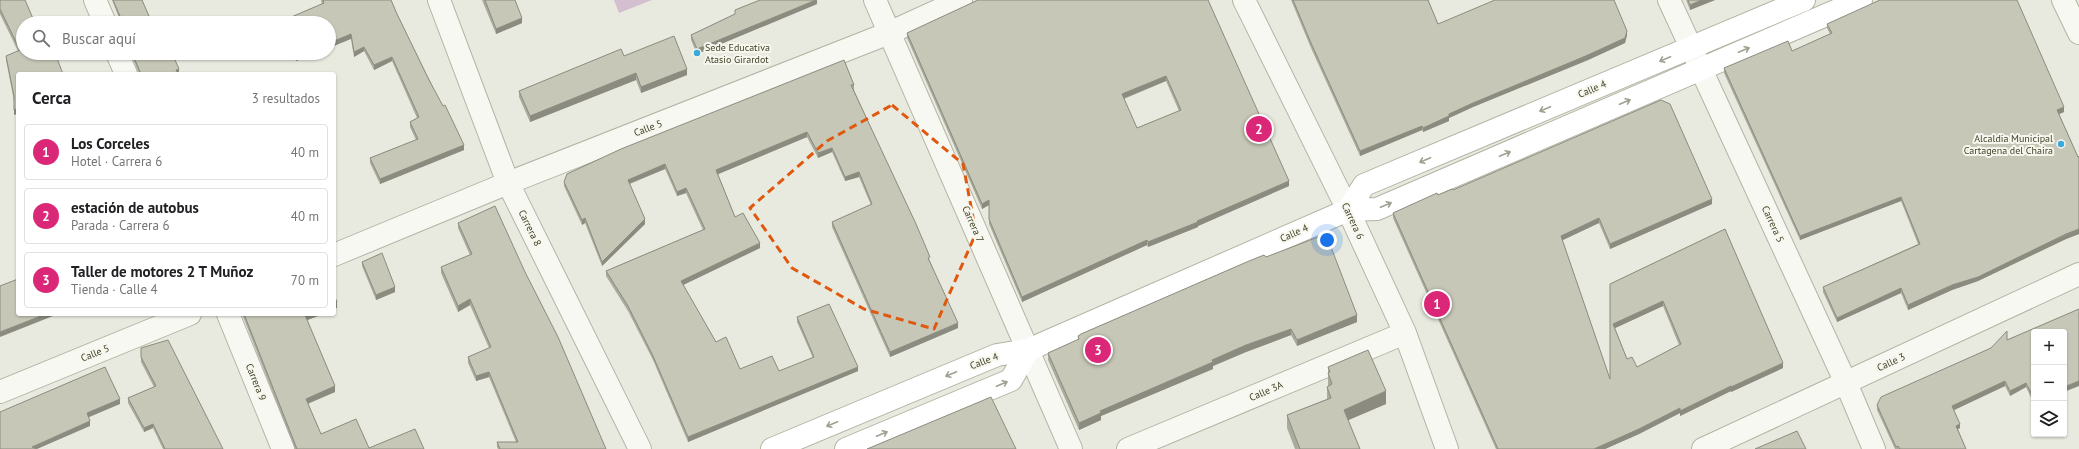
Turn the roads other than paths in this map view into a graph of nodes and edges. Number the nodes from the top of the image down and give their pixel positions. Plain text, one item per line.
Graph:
1 (95, 0) edge
2 (439, 0) edge
3 (875, 0) edge
4 (960, 0) edge
5 (1244, 0) edge
6 (1669, 0) edge
7 (1804, 0) edge
8 (1861, 0) edge
9 (2063, 0) edge
10 (102, 16) edge
11 (889, 33) junction
12 (2079, 33) edge
13 (1691, 48) junction
14 (120, 60) edge
15 (1702, 69) junction
16 (125, 72) edge
17 (508, 183) junction
18 (1348, 210) junction
19 (336, 254) edge
20 (2079, 274) edge
21 (185, 316) edge
22 (229, 316) edge
23 (1405, 333) junction
24 (1028, 350) junction
25 (1846, 383) junction
26 (0, 392) edge
27 (283, 449) edge
28 (640, 449) edge
29 (772, 449) edge
30 (846, 449) edge
31 (1071, 449) edge
32 (1128, 449) edge
33 (1447, 449) edge
34 (1703, 449) edge
35 (1874, 449) edge

1 - 10 street
2 - 17 street, Carrera 8
3 - 11 street, Carrera 7
4 - 11 street, Calle 5
5 - 18 street, Carrera 6
6 - 13 street, Carrera 5
7 - 13 street, Calle 4
15 -> 8 street
9 - 12 street
11 - 17 street, Calle 5
11 - 24 street, Carrera 7
13 - 15 street, Carrera 5
13 -> 18 street, Calle 4
14 - 16 street
18 -> 15 street
15 - 25 street, Carrera 5
17 - 19 street, Calle 5
17 - 28 street, Carrera 8
18 - 23 street, Carrera 6
18 - 24 street, Calle 4
20 - 25 street, Calle 3
21 - 26 street, Calle 5
22 - 27 street, Carrera 9
23 - 32 street, Calle 3A
23 - 33 street, Carrera 6
24 -> 29 street, Calle 4
30 -> 24 street
24 - 31 street, Carrera 7
25 - 34 street, Calle 3
25 - 35 street, Carrera 5

